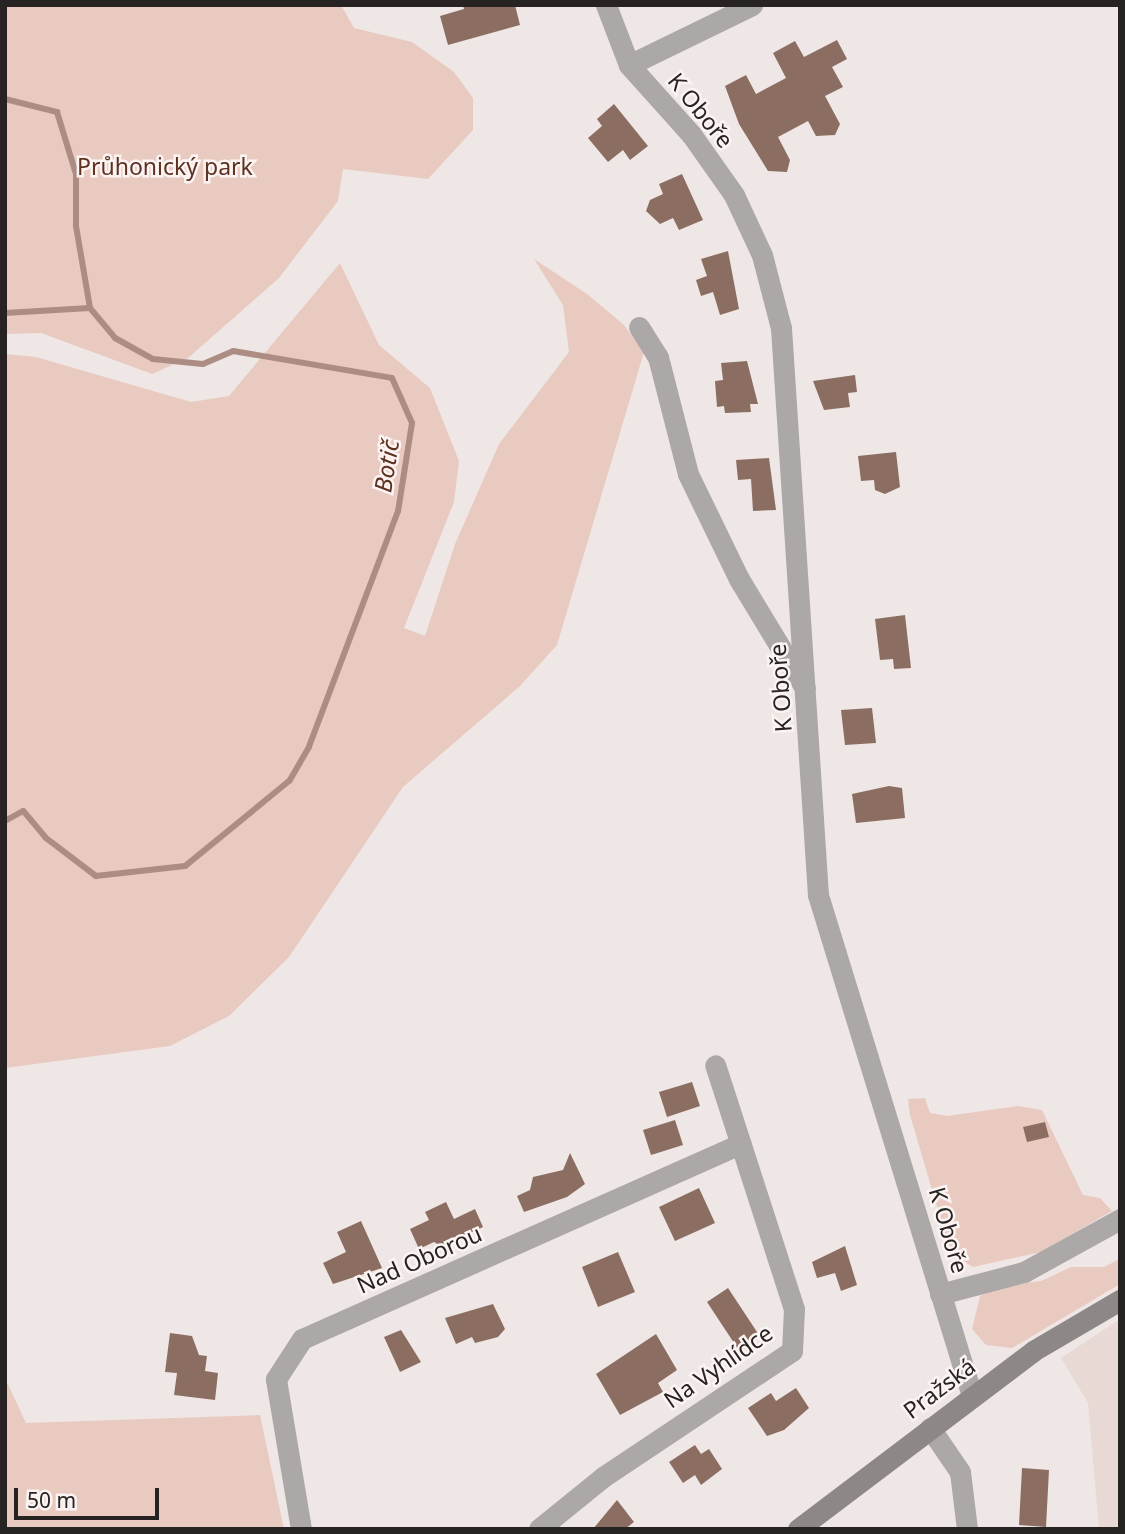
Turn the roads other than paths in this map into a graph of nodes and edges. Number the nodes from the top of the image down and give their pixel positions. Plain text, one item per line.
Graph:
1 (606, 5) edge
2 (752, 5) edge
3 (629, 65) junction
4 (639, 327) dead end
5 (806, 691) junction
6 (715, 1065) dead end
7 (741, 1144) junction
8 (1120, 1219) edge
9 (940, 1294) junction
10 (1120, 1300) edge
11 (972, 1396) junction
12 (930, 1428) junction
13 (301, 1529) edge
14 (539, 1529) edge
15 (798, 1529) edge
16 (967, 1529) edge

1 - 3 street, K Oboře
2 - 3 street
3 - 5 street, K Oboře
4 - 5 street
5 - 9 street, K Oboře
6 - 7 street, Na Vyhlídce
7 - 13 street, Nad Oborou
7 - 14 street, Na Vyhlídce
8 - 9 street
9 - 11 street, K Oboře
10 - 11 main road, Pražská
11 - 12 main road, Pražská
12 - 15 main road, Pražská
12 - 16 street

